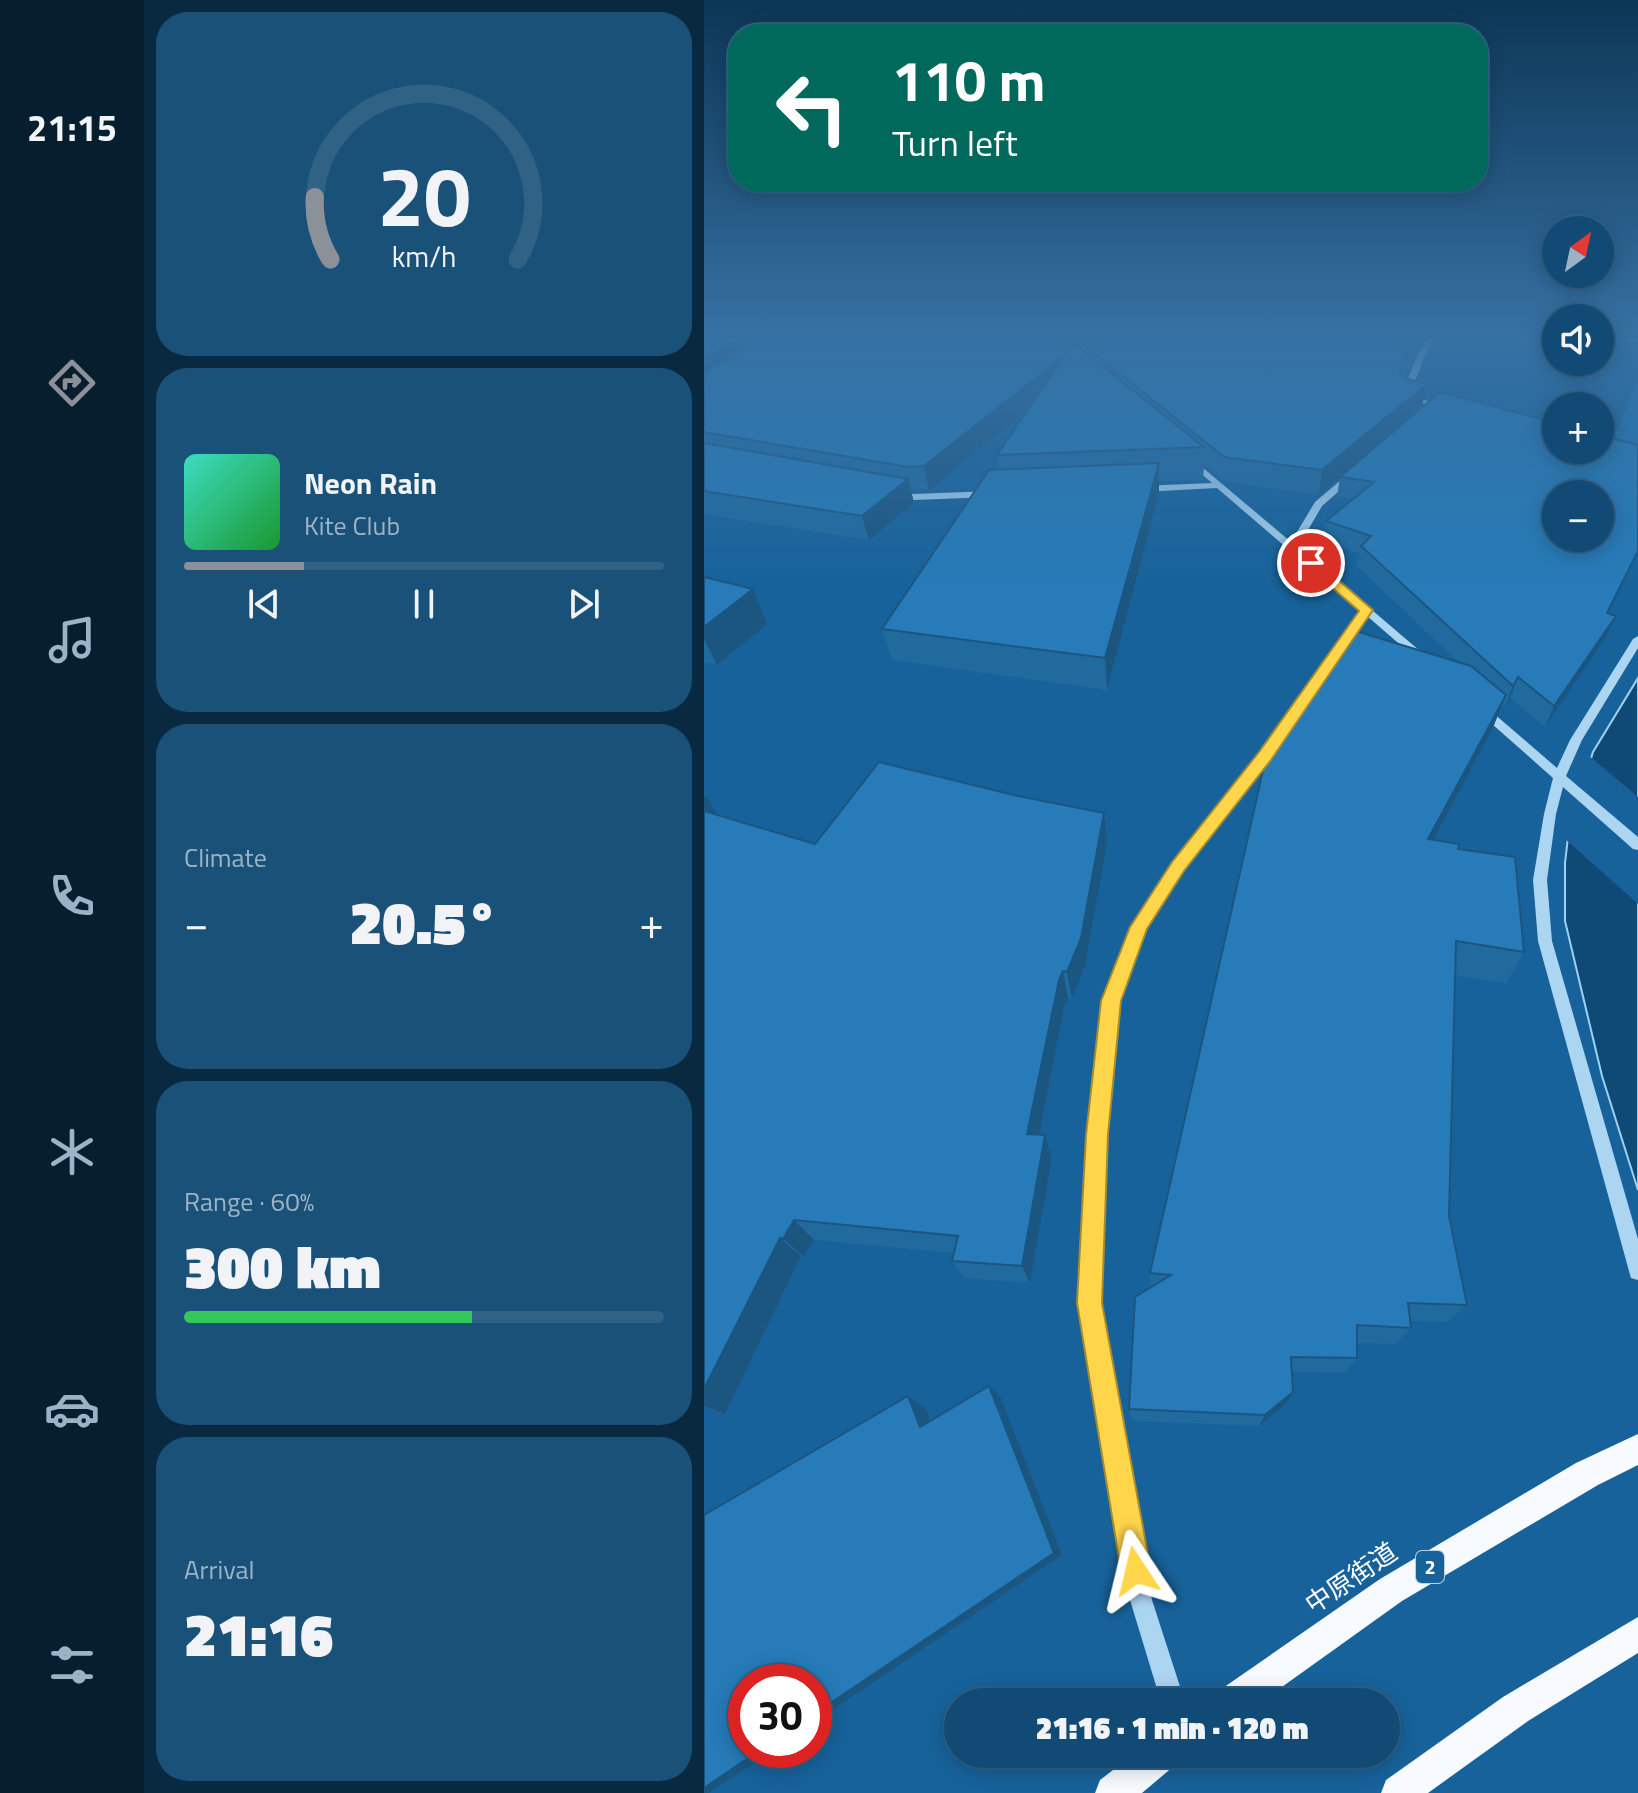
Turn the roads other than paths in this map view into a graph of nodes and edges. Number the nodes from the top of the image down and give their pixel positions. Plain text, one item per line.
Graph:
1 (1184, 455) edge
2 (1364, 464) edge
3 (1220, 485) junction
4 (1128, 489) edge
5 (884, 491) edge
6 (1007, 494) edge
7 (1293, 547) junction
8 (1366, 610) junction
9 (1638, 639) edge
10 (1427, 662) edge
11 (1475, 703) edge
12 (1565, 780) junction
13 (1638, 845) edge
14 (1638, 1271) edge
15 (1638, 1449) edge
16 (1638, 1634) edge
17 (1169, 1688) edge
18 (1252, 1688) edge
19 (1144, 1768) edge
20 (1113, 1793) edge
21 (1399, 1793) edge

1 - 3 street
2 - 7 street
3 - 4 street
3 - 7 street
5 - 6 street
7 - 8 street
8 - 10 street
8 - 17 street
9 - 12 street
11 - 12 street
12 - 13 street
12 - 14 street
15 - 18 main road, 中原街道 / 2
16 - 21 main road
19 - 20 main road

